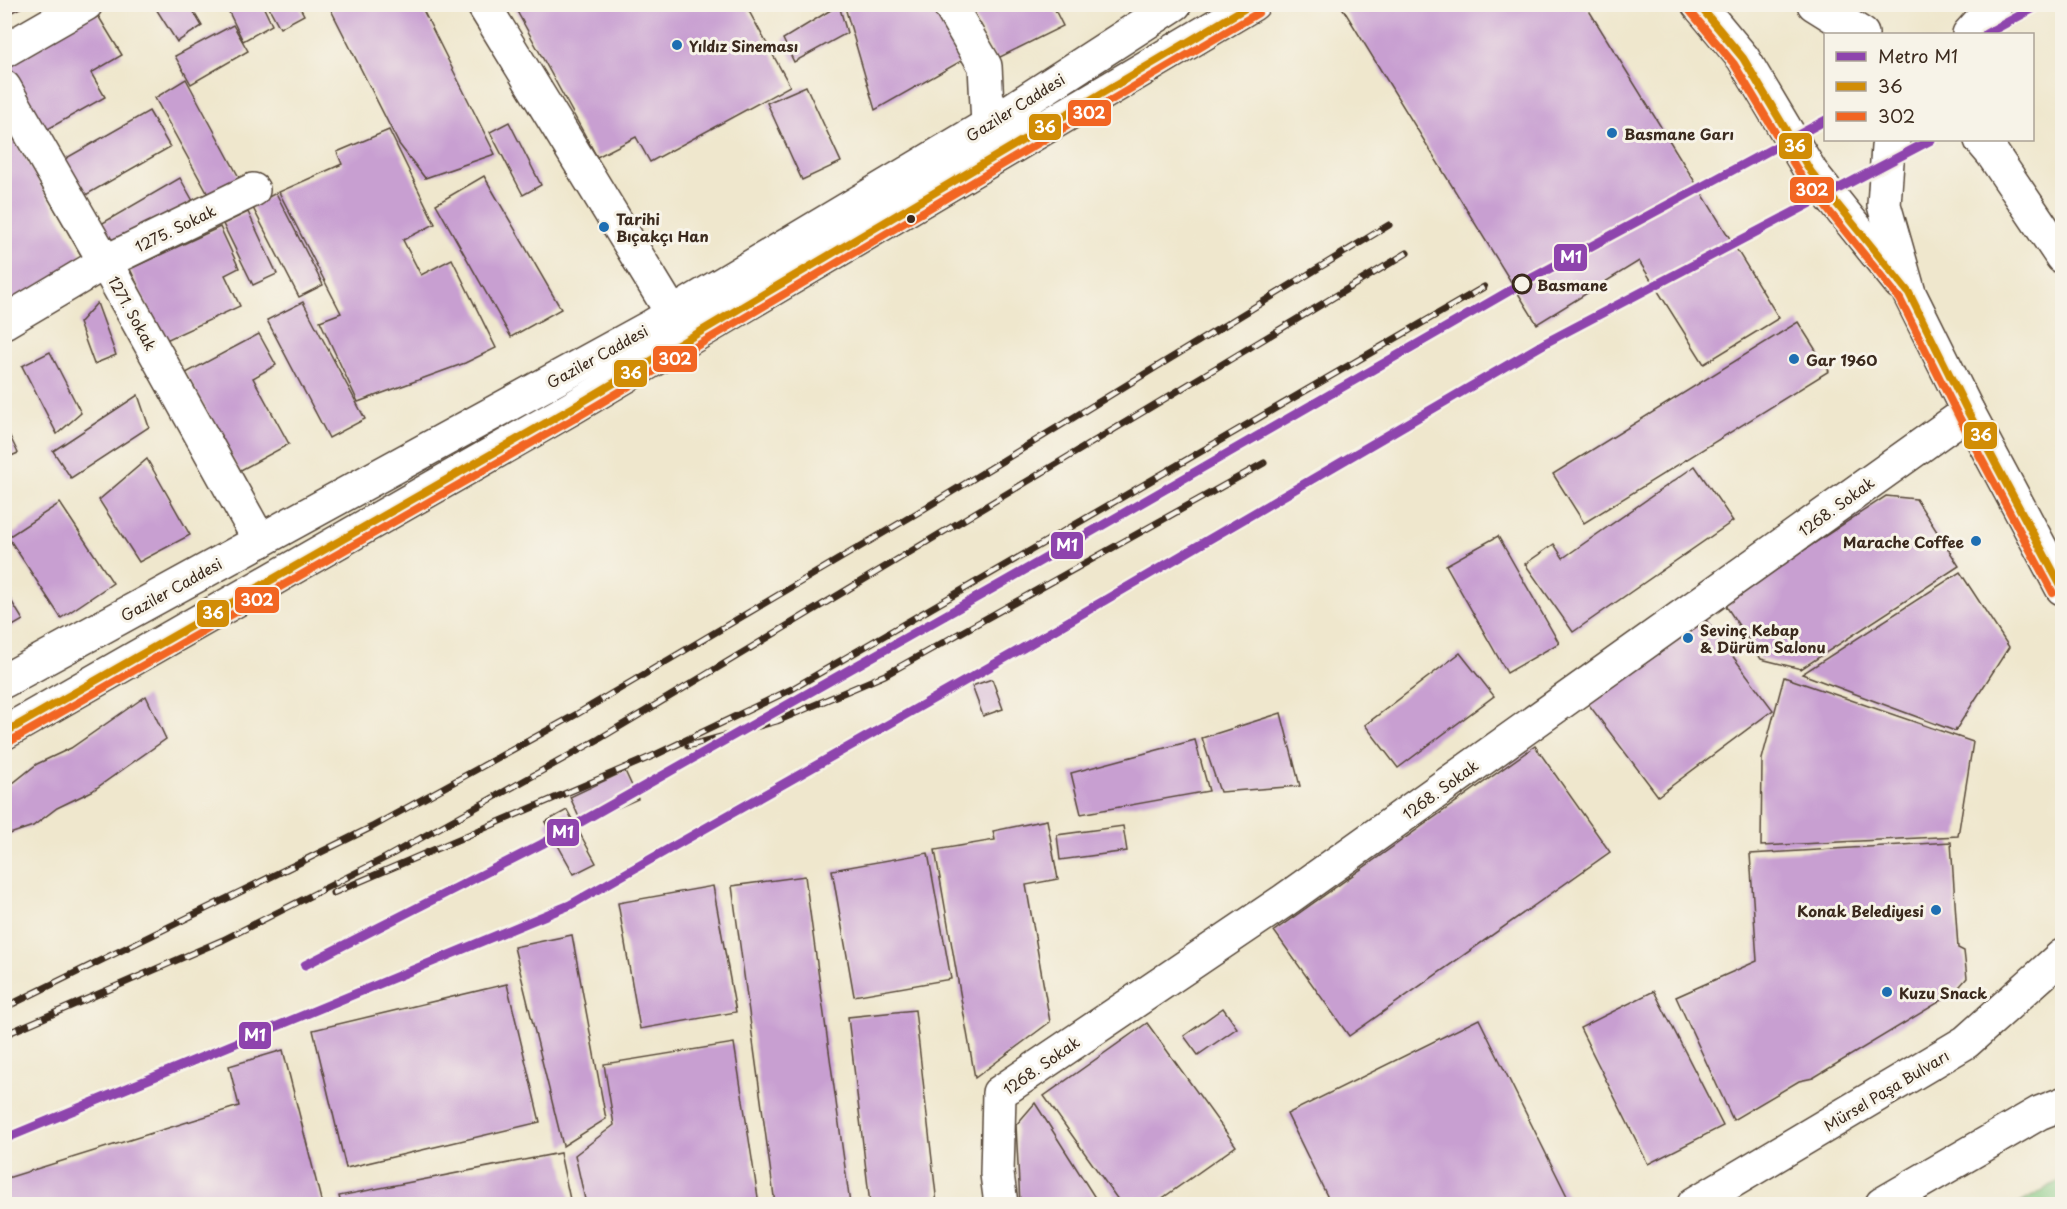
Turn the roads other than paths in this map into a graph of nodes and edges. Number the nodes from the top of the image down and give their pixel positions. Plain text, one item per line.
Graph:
1 (86, 4) edge
2 (483, 4) edge
3 (949, 4) edge
4 (1175, 4) edge
5 (1253, 4) edge
6 (1698, 4) edge
7 (1814, 4) edge
8 (1996, 4) edge
9 (1860, 33) edge
10 (1970, 33) edge
11 (4, 51) edge
12 (4, 87) edge
13 (988, 125) junction
14 (1892, 141) edge
15 (1982, 141) edge
16 (253, 190) dead end
17 (2062, 257) edge
18 (105, 262) junction
19 (1909, 293) junction
20 (672, 314) junction
21 (4, 322) edge
22 (1968, 412) junction
23 (260, 541) junction
24 (2062, 588) edge
25 (4, 681) edge
26 (4, 733) edge
27 (2062, 956) edge
28 (2062, 1104) edge
29 (1001, 1204) edge
30 (1694, 1204) edge
31 (1882, 1204) edge

1 - 11 main road
2 - 20 main road
3 - 13 main road
4 - 13 main road, Gaziler Caddesi
5 - 26 main road, Gaziler Caddesi
6 - 19 main road
7 - 9 main road
8 - 10 main road
12 - 18 main road, 1271. Sokak
13 - 20 main road, Gaziler Caddesi
14 - 19 main road
15 - 17 main road
16 - 18 main road, 1275. Sokak
18 - 21 main road, 1275. Sokak
18 - 23 main road, 1271. Sokak
19 - 22 main road
20 - 23 main road, Gaziler Caddesi
22 - 24 main road
22 - 29 main road, 1268. Sokak
23 - 25 main road, Gaziler Caddesi
27 - 30 main road, Mürsel Paşa Bulvarı
28 - 31 main road

